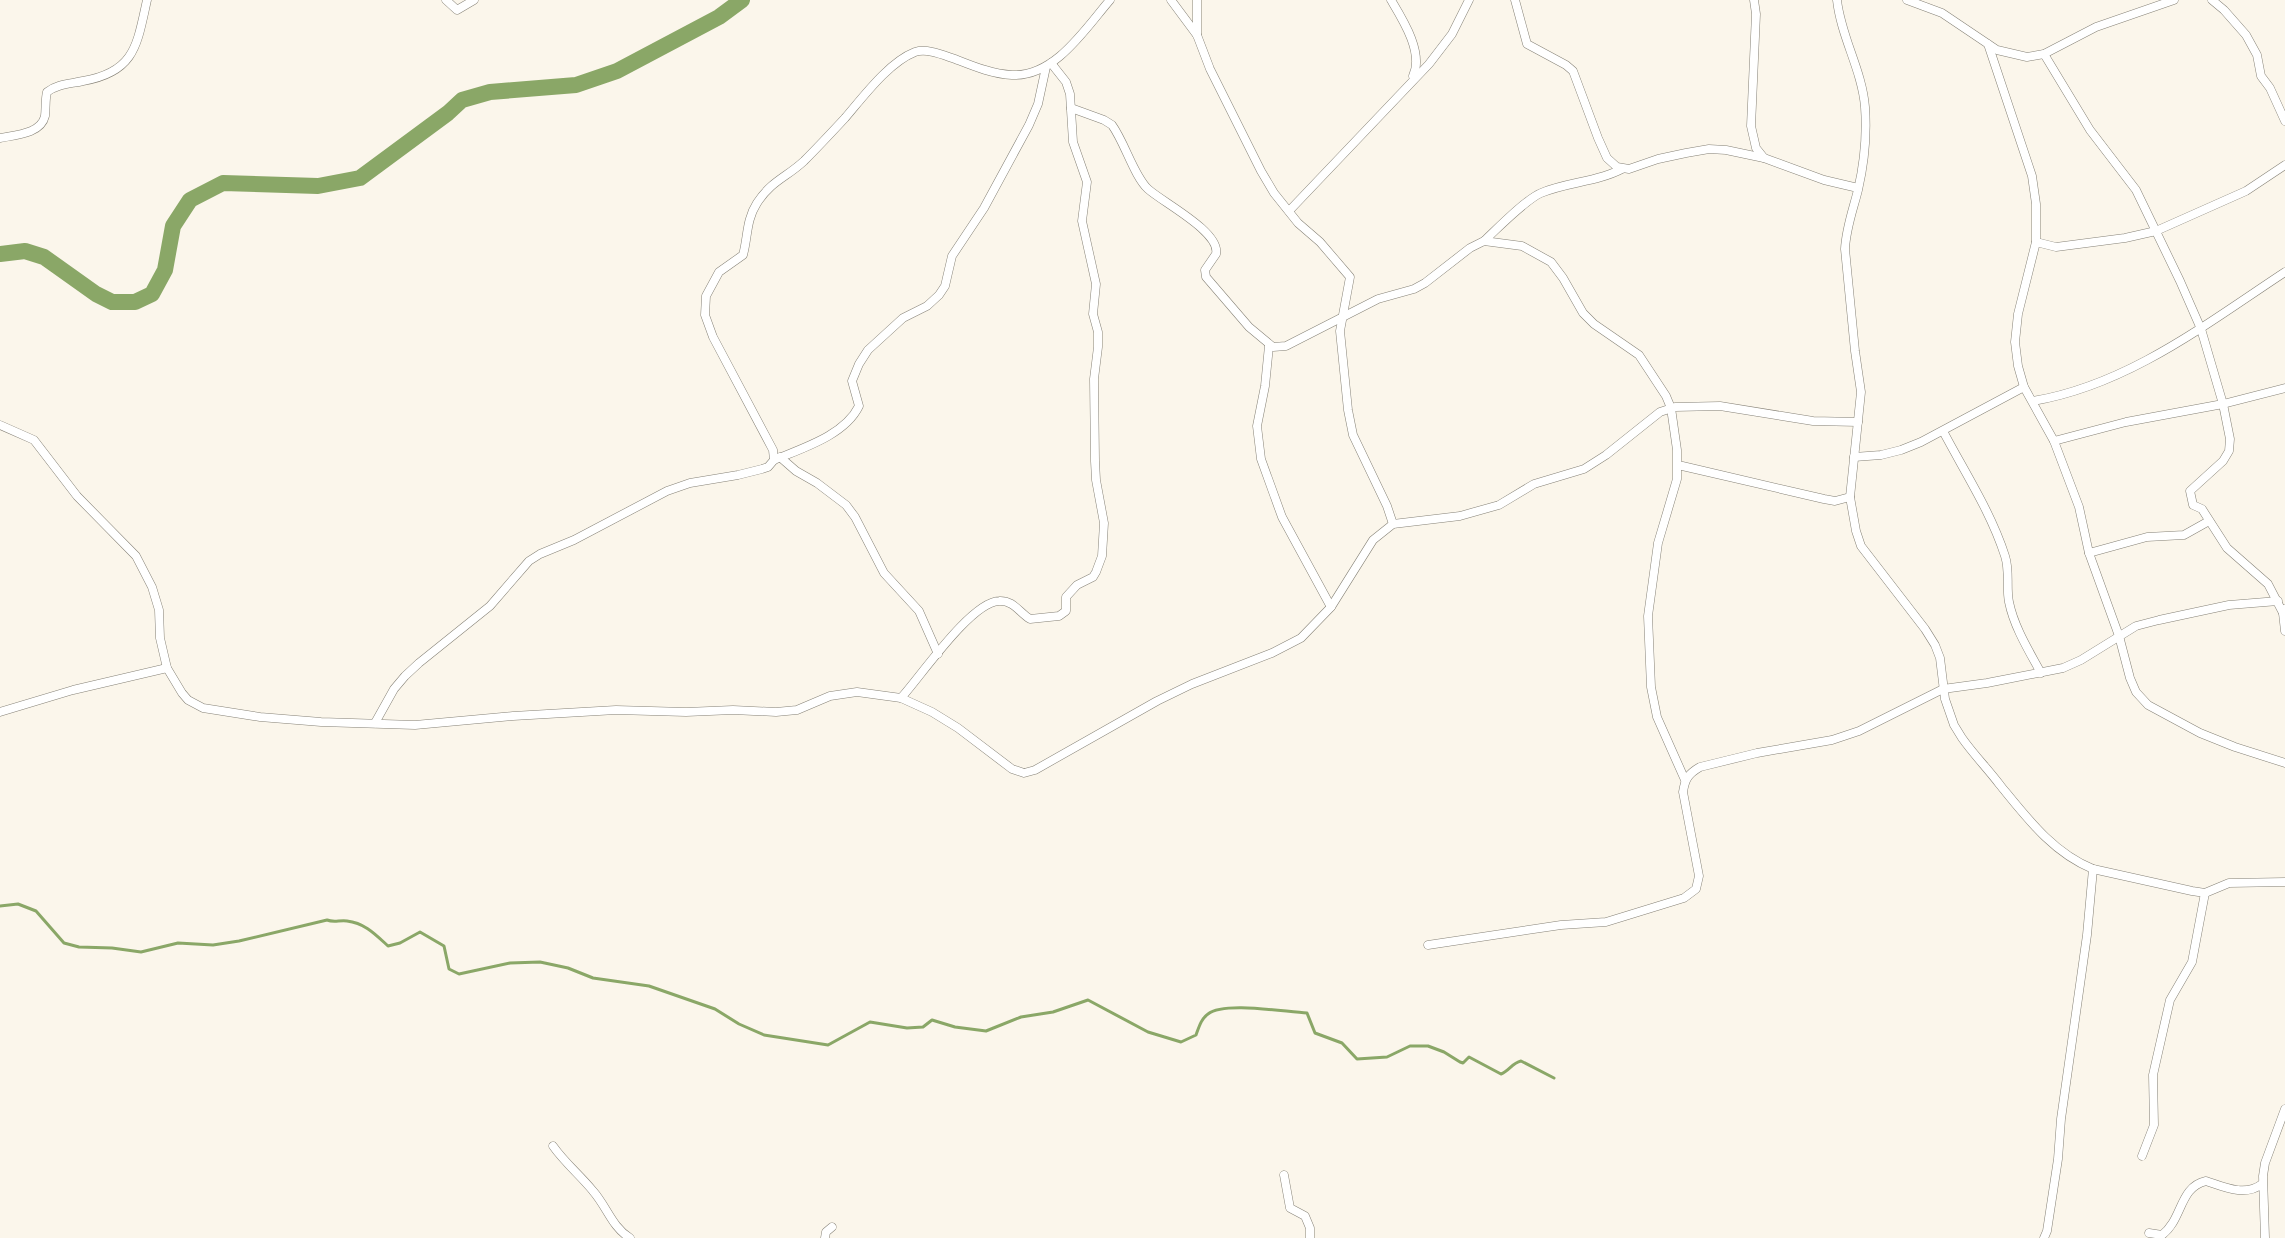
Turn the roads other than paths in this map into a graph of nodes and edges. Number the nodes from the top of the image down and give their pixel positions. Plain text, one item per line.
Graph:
1 (147, 0) edge
2 (446, 0) edge
3 (474, 0) edge
4 (1110, 0) edge
5 (1171, 0) edge
6 (1197, 0) edge
7 (1391, 0) edge
8 (1469, 0) edge
9 (1515, 0) edge
10 (1754, 0) edge
11 (1837, 0) edge
12 (1907, 0) edge
13 (2174, 0) edge
14 (2212, 0) edge
15 (1197, 35) junction
16 (1988, 44) junction
17 (2044, 54) junction
18 (1049, 65) junction
19 (1411, 81) junction
20 (1071, 108) junction
21 (2285, 121) edge
22 (0, 138) edge
23 (1764, 158) junction
24 (2285, 165) edge
25 (1623, 169) junction
26 (1858, 188) junction
27 (1289, 211) junction
28 (2156, 231) junction
29 (1484, 241) junction
30 (2036, 242) junction
31 (2285, 272) edge
32 (1342, 319) junction
33 (2201, 329) junction
34 (1269, 346) junction
35 (2024, 387) junction
36 (2285, 388) edge
37 (2033, 401) junction
38 (2223, 404) junction
39 (1671, 408) junction
40 (1858, 422) junction
41 (0, 425) edge
42 (1943, 431) junction
43 (2054, 441) junction
44 (1854, 457) junction
45 (777, 458) junction
46 (1678, 465) junction
47 (1850, 497) junction
48 (2209, 521) junction
49 (1393, 524) junction
50 (2089, 553) junction
51 (2278, 601) junction
52 (1331, 607) junction
53 (2284, 611) edge
54 (2285, 631) edge
55 (2119, 636) junction
56 (938, 654) junction
57 (166, 668) junction
58 (2042, 673) junction
59 (1943, 689) junction
60 (902, 698) junction
61 (0, 712) edge
62 (375, 723) junction
63 (2285, 763) edge
64 (1685, 780) junction
65 (2094, 869) junction
66 (2285, 882) edge
67 (2205, 892) junction
68 (1428, 945) dead end
69 (2285, 1109) edge
70 (553, 1146) dead end
71 (2142, 1156) dead end
72 (1284, 1175) dead end
73 (2262, 1184) junction
74 (832, 1227) dead end
75 (2149, 1233) dead end
76 (630, 1238) edge
77 (825, 1238) edge
78 (1310, 1238) edge
79 (2044, 1238) edge
80 (2265, 1238) edge

1 - 22 street
2 - 3 street
4 - 18 street
5 - 15 street
6 - 15 street
7 - 19 street
8 - 19 street
9 - 25 street
10 - 23 street
11 - 26 street
12 - 16 street
13 - 17 street
14 - 21 street
15 - 27 street
16 - 17 street
16 - 30 street
17 - 28 street
18 - 20 street
18 - 45 street
18 - 45 street
19 - 27 street
20 - 34 street
20 - 56 street
23 - 25 street
23 - 26 street
24 - 28 street
25 - 29 street
26 - 40 street
27 - 32 street
28 - 30 street
28 - 33 street
29 - 32 street
29 - 39 street
30 - 35 street
31 - 33 street
32 - 34 street
32 - 49 street
33 - 37 street
33 - 38 street
34 - 52 street
35 - 37 street
35 - 42 street
36 - 38 street
37 - 43 street
38 - 43 street
38 - 48 street
39 - 40 street
39 - 46 street
39 - 49 street
40 - 44 street
41 - 57 street
42 - 44 street
42 - 58 street
43 - 50 street
44 - 47 street
45 - 56 street
45 - 62 street
46 - 47 street
46 - 64 street
47 - 59 street
48 - 50 street
48 - 51 street
49 - 52 street
50 - 55 street
51 - 53 street
51 - 55 street
52 - 60 street
53 - 54 street
55 - 58 street
55 - 63 street
56 - 60 street
57 - 61 street
57 - 62 street
58 - 59 street
59 - 64 street
59 - 65 street
60 - 62 street
64 - 68 street
65 - 67 street
65 - 79 street
66 - 67 street
67 - 71 street
69 - 73 street
70 - 76 street
72 - 78 street
73 - 75 street
73 - 80 street
74 - 77 street

